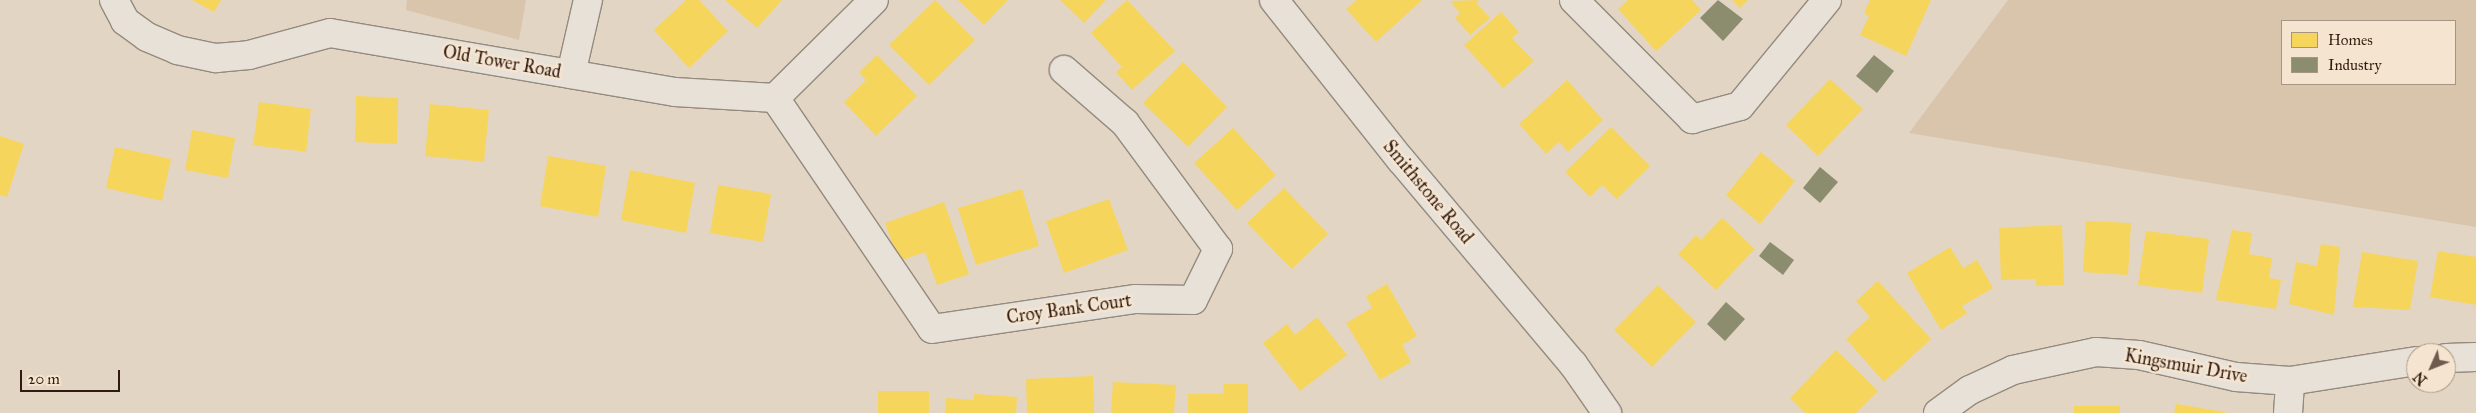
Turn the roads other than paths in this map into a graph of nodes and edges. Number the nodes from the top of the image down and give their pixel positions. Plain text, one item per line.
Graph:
1 (114, 0) edge
2 (588, 0) edge
3 (874, 0) edge
4 (1274, 0) edge
5 (1574, 0) edge
6 (1827, 0) edge
7 (1064, 70) dead end
8 (571, 74) junction
9 (775, 98) junction
10 (2476, 357) edge
11 (2456, 358) edge
12 (2406, 363) edge
13 (1585, 381) junction
14 (2290, 381) junction
15 (1607, 413) edge
16 (1624, 413) edge
17 (1938, 413) edge
18 (2288, 413) edge

1 - 8 street, Old Tower Road
2 - 8 street
3 - 9 street
4 - 13 street, Smithstone Road
5 - 6 street
7 - 9 street, Croy Bank Court
8 - 9 street, Old Tower Road
10 - 11 street
12 - 14 street, Kingsmuir Drive
13 - 15 street, Smithstone Road
13 - 16 street, Smithstone Road
14 - 17 street, Kingsmuir Drive
14 - 18 street

